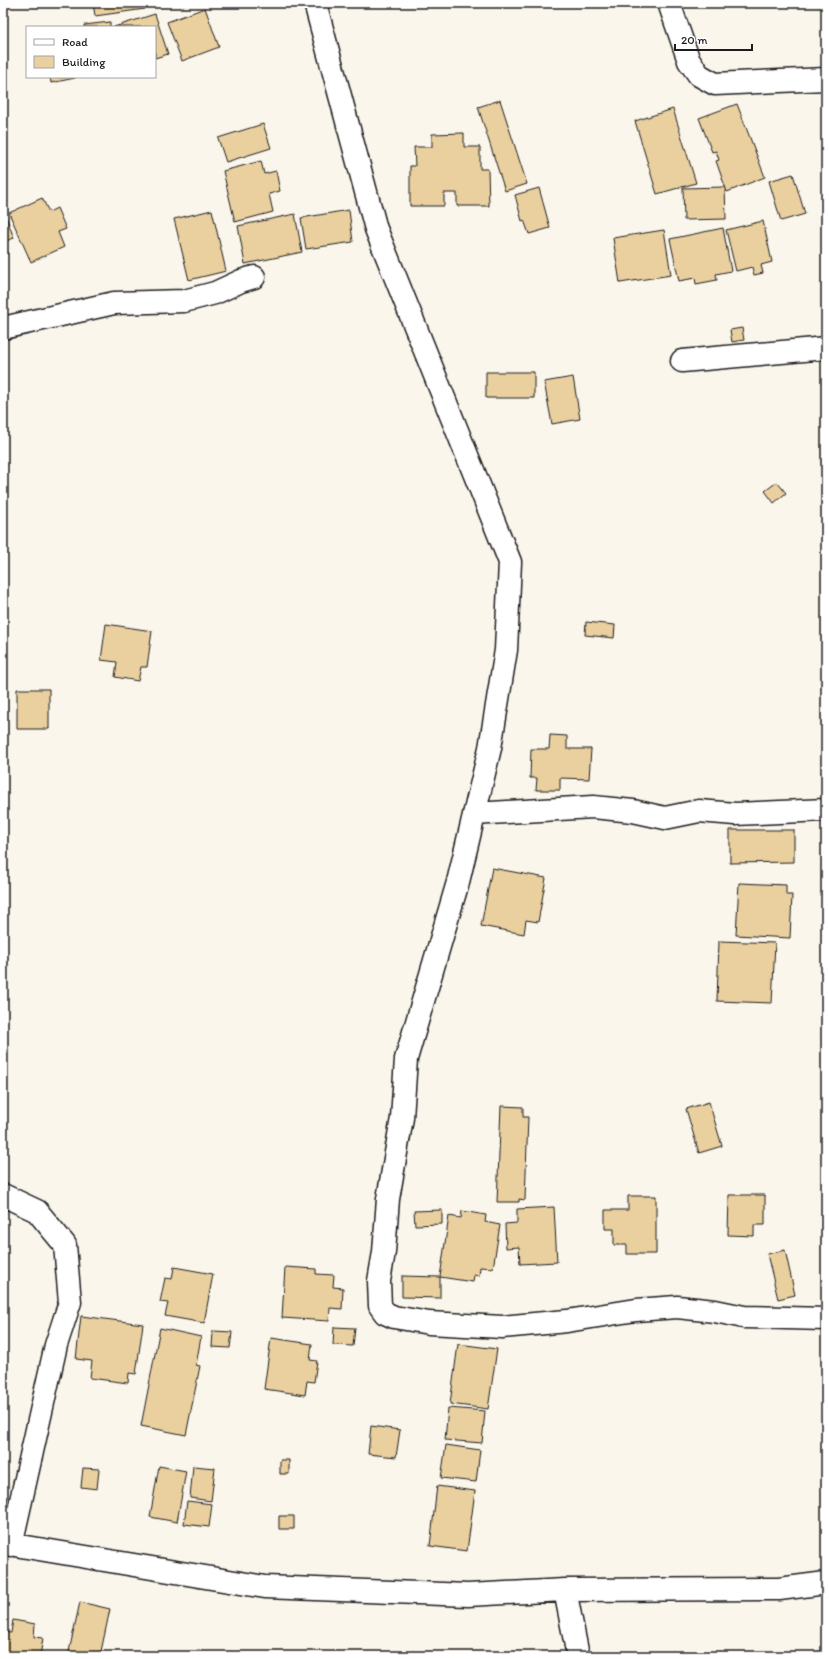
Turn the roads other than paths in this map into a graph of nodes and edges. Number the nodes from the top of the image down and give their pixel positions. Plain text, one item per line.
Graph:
1 (315, 3) edge
2 (669, 3) edge
3 (826, 79) edge
4 (254, 277) dead end
5 (3, 328) edge
6 (826, 348) edge
7 (682, 361) dead end
8 (826, 810) edge
9 (474, 814) junction
10 (3, 1195) edge
11 (826, 1319) edge
12 (7, 1544) edge
13 (826, 1583) edge
14 (565, 1590) junction
15 (578, 1656) edge

1 - 9 street
2 - 3 street
4 - 5 street
6 - 7 street
8 - 9 street
9 - 11 street
10 - 12 street
12 - 14 street
13 - 14 street
14 - 15 street

